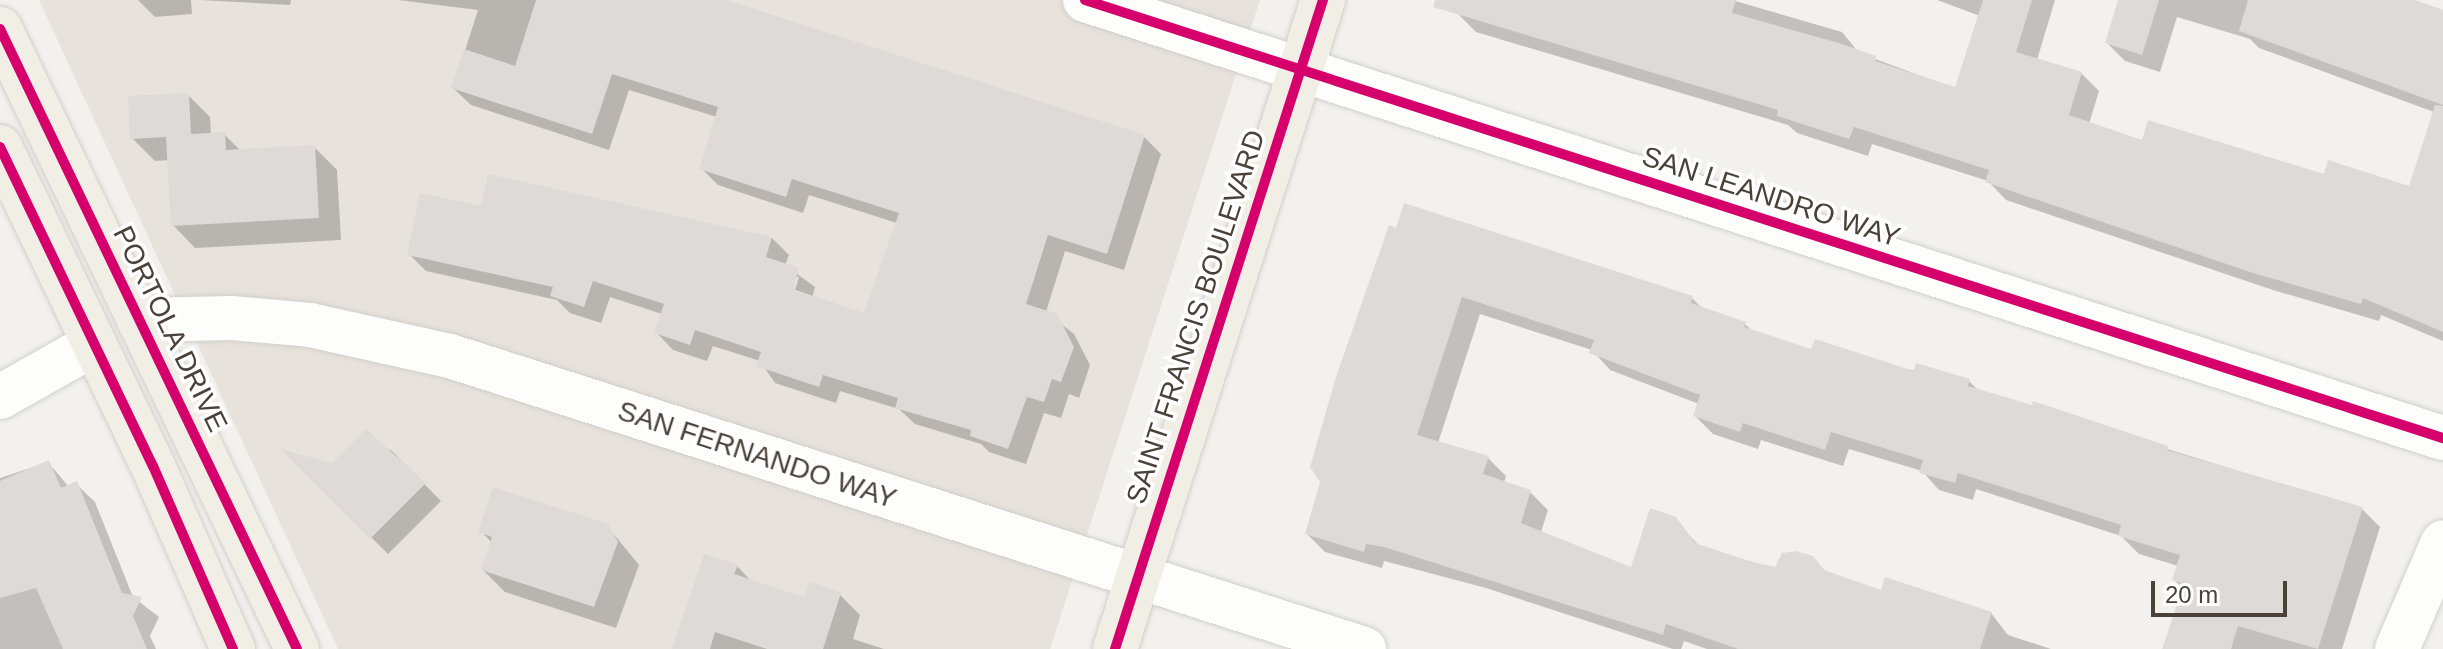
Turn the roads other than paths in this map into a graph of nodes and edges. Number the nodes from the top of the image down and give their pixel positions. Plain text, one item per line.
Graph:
1 (1085, 0) edge
2 (1323, 0) edge
3 (0, 29) edge
4 (1300, 70) junction
5 (0, 147) edge
6 (139, 320) junction
7 (94, 344) junction
8 (0, 397) edge
9 (2443, 438) edge
10 (2443, 542) edge
11 (1138, 577) junction
12 (233, 649) edge
13 (297, 649) edge
14 (1115, 649) edge
15 (1364, 649) edge
16 (2397, 649) edge

1 - 4 street, SAN LEANDRO WAY
2 - 4 main road, SAINT FRANCIS BOULEVARD
3 - 6 main road, PORTOLA DRIVE
4 - 9 street, SAN LEANDRO WAY
4 - 11 main road, SAINT FRANCIS BOULEVARD
5 - 7 main road
6 - 11 street, SAN FERNANDO WAY
6 - 13 main road, PORTOLA DRIVE
7 - 8 street
7 - 12 main road
10 - 16 street
11 - 14 main road, SAINT FRANCIS BOULEVARD
11 - 15 street, SAN FERNANDO WAY

